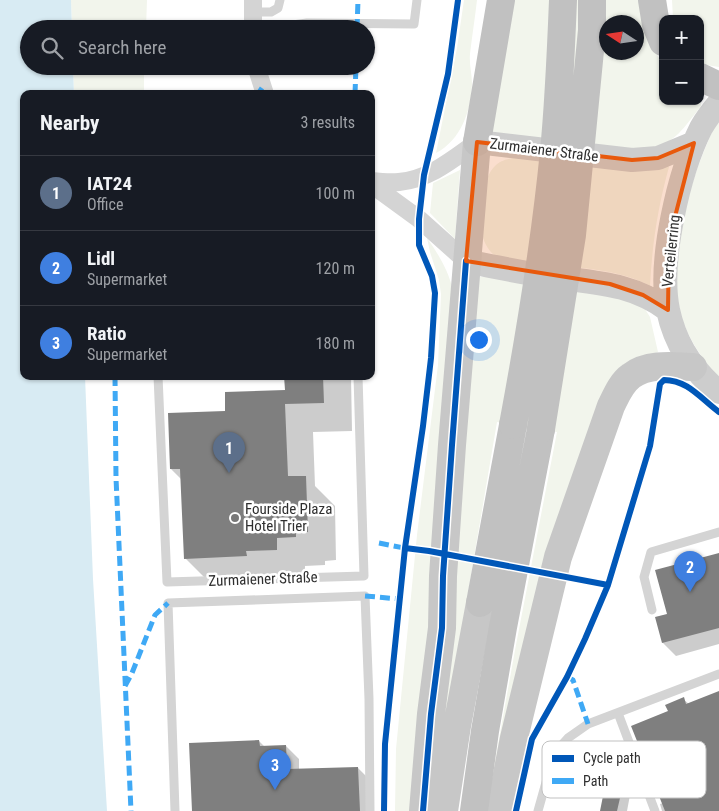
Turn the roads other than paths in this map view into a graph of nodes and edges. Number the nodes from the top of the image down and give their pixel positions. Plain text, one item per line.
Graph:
1 (280, 0) edge
2 (417, 0) edge
3 (501, 0) edge
4 (563, 0) edge
5 (592, 0) edge
6 (652, 0) edge
7 (253, 14) edge
8 (375, 24) edge
9 (659, 32) edge
10 (259, 75) edge
11 (704, 79) edge
12 (719, 86) edge
13 (264, 90) edge
14 (719, 103) edge
15 (478, 142) junction
16 (694, 143) junction
17 (375, 183) edge
18 (375, 186) edge
19 (466, 261) junction
20 (668, 310) junction
21 (693, 367) junction
22 (158, 380) edge
23 (358, 380) edge
24 (719, 392) edge
25 (719, 532) edge
26 (480, 603) joint
27 (652, 610) dead end
28 (719, 674) edge
29 (618, 713) junction
30 (565, 741) edge
31 (629, 741) edge
32 (542, 797) edge
33 (650, 798) edge
34 (175, 811) edge
35 (370, 811) edge
36 (423, 811) edge
37 (444, 811) edge
38 (474, 811) edge
39 (500, 811) edge
40 (538, 811) edge
41 (655, 811) edge

1 - 7 lane
2 - 8 lane
3 - 15 highway
4 - 26 highway, bridge
5 - 38 highway, bridge
6 - 9 highway
10 - 13 street
11 - 12 highway
14 - 16 main road, Verteilerring
15 - 16 main road, Zurmaiener Straße
15 - 17 street, Zurmaiener Straße
15 - 19 main road
16 - 20 main road, Verteilerring
18 - 19 street, Zurmaiener Straße
19 - 20 main road
19 - 36 main road
20 - 21 main road, Verteilerring
21 - 24 main road, Verteilerring
21 - 39 main road
22 - 23 lane, Zurmaiener Straße
25 - 27 lane
26 - 37 main road
28 - 29 lane
29 - 30 lane
29 - 31 lane
32 - 40 lane
33 - 41 lane
34 - 35 lane

